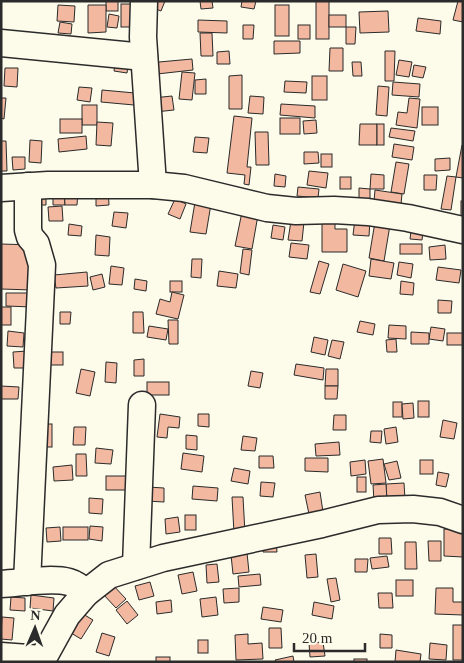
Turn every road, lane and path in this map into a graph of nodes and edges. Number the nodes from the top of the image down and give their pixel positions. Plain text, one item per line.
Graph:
1 (144, 1) edge
2 (1, 43) edge
3 (144, 57) junction
4 (153, 185) junction
5 (28, 186) junction
6 (1, 188) edge
7 (463, 230) edge
8 (142, 405) dead end
9 (463, 520) edge
10 (136, 566) junction
11 (28, 582) junction
12 (1, 584) edge
13 (86, 593) junction
14 (1, 656) edge
15 (42, 660) edge

1 - 3 street
2 - 3 street
3 - 4 street
4 - 5 street
4 - 7 street
5 - 6 street
5 - 11 street
8 - 10 street
9 - 10 street
10 - 13 street
11 - 12 street
11 - 13 street
13 - 15 street
14 - 15 street

